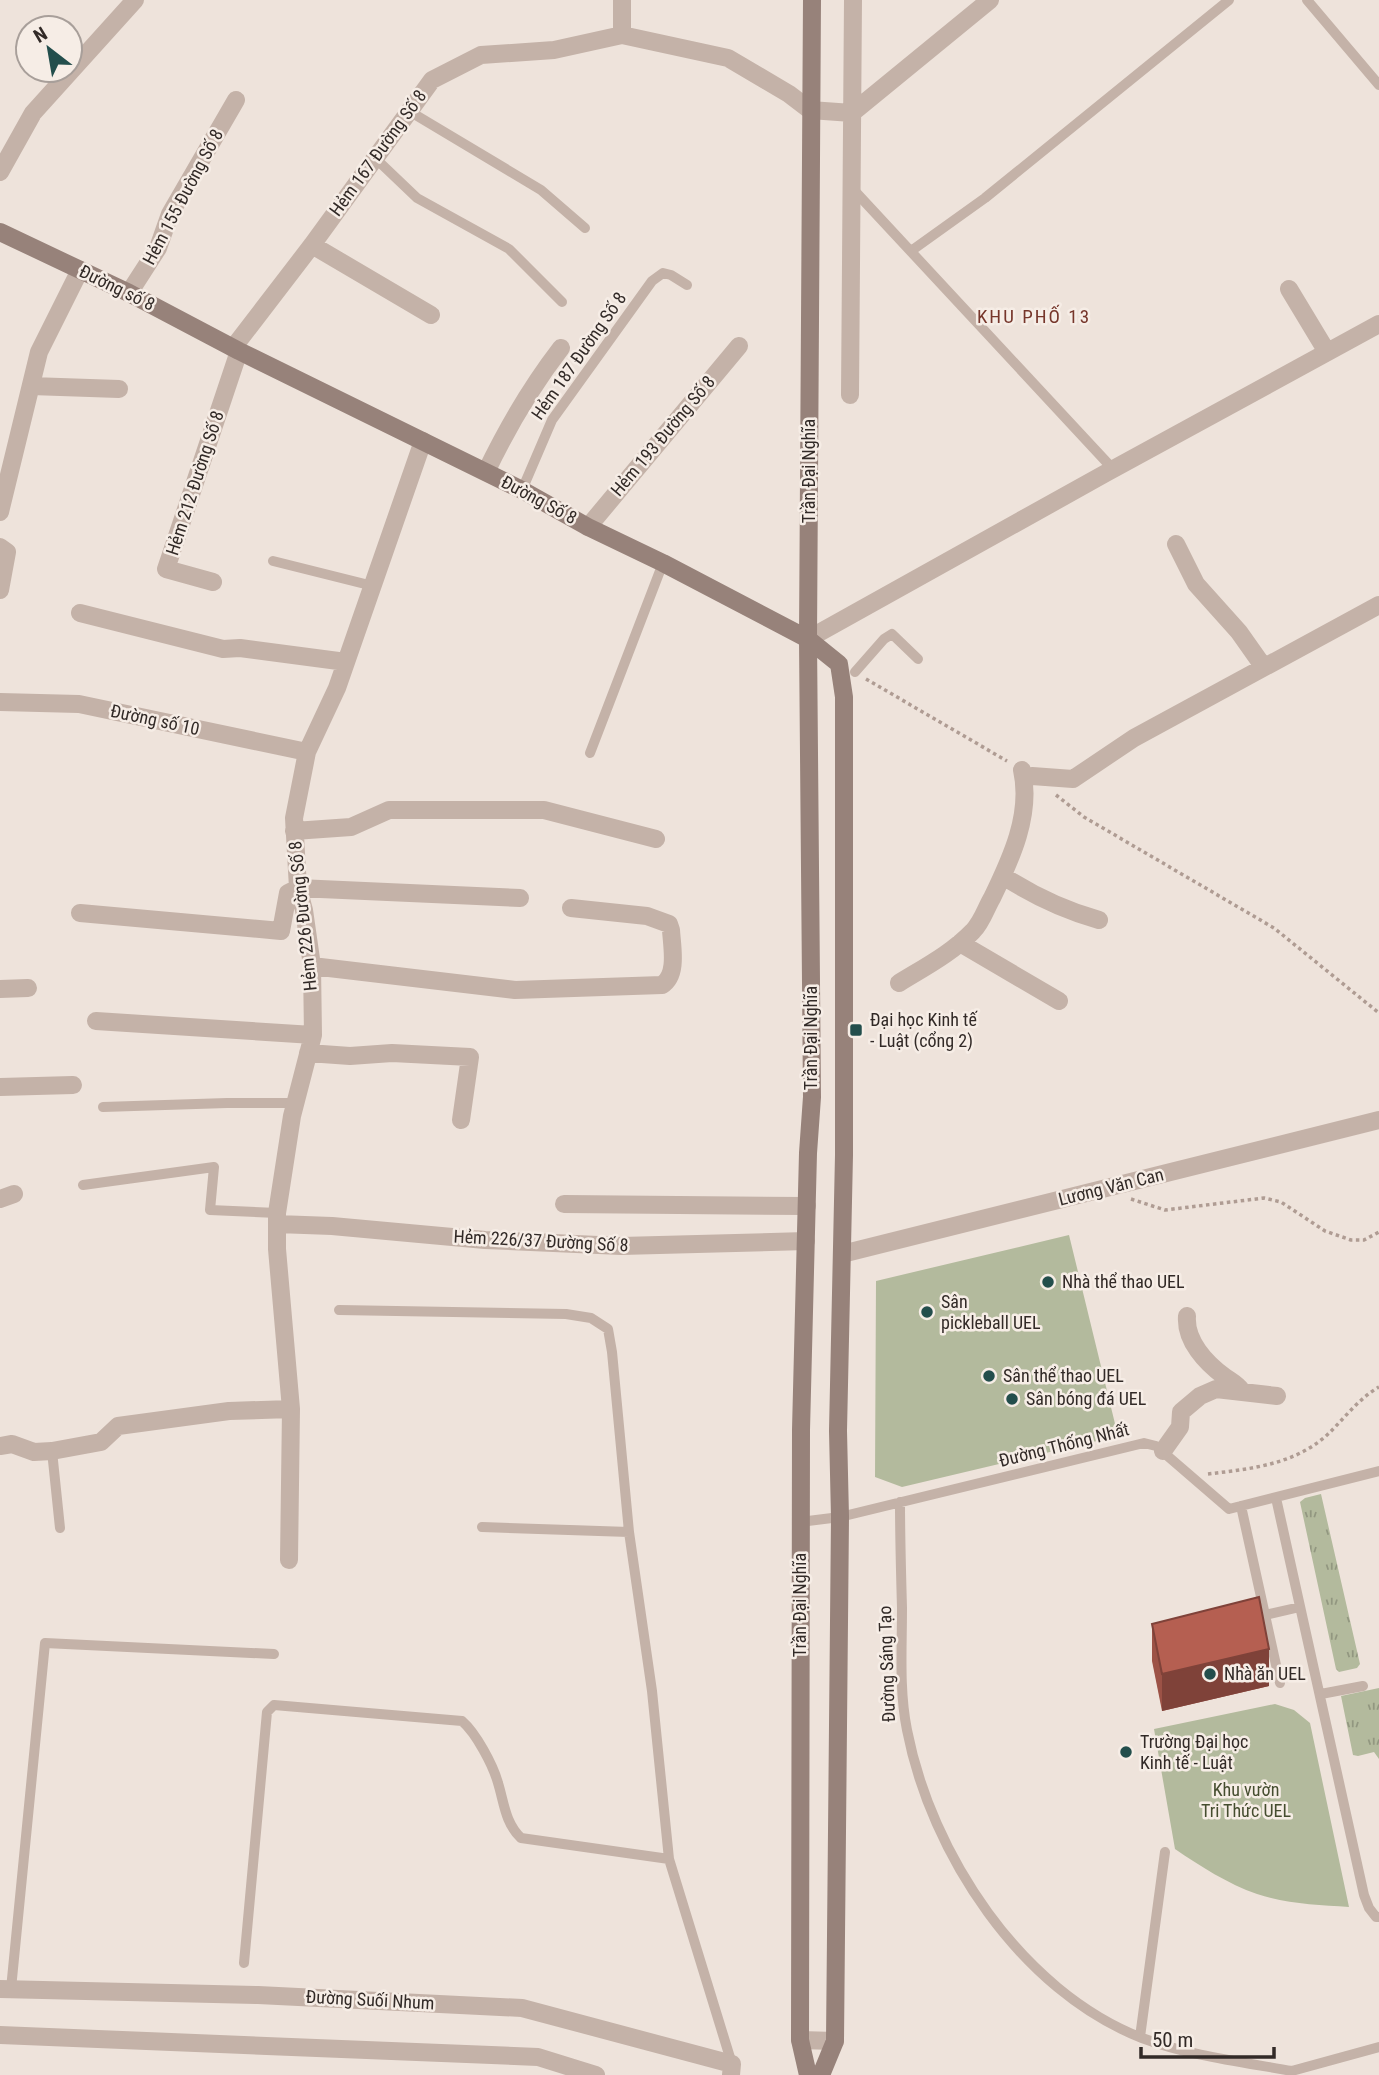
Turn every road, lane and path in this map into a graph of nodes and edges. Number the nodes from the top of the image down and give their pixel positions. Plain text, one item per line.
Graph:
1 (135, 0) edge
2 (622, 0) edge
3 (812, 0) edge
4 (853, 0) edge
5 (990, 0) edge
6 (1229, 0) edge
7 (1307, 0) edge
8 (622, 35) junction
9 (1379, 85) edge
10 (236, 100) dead end
11 (810, 110) junction
12 (409, 111) junction
13 (852, 113) junction
14 (374, 157) junction
15 (0, 172) edge
16 (851, 187) junction
17 (585, 228) dead end
18 (0, 232) edge
19 (312, 245) junction
20 (911, 251) junction
21 (80, 270) junction
22 (687, 285) dead end
23 (1289, 289) dead end
24 (130, 293) junction
25 (562, 302) dead end
26 (431, 315) dead end
27 (1379, 324) edge
28 (739, 346) dead end
29 (561, 348) dead end
30 (236, 350) junction
31 (1327, 352) junction
32 (31, 386) junction
33 (119, 389) dead end
34 (850, 395) dead end
35 (423, 441) junction
36 (1113, 469) junction
37 (486, 472) junction
38 (522, 490) junction
39 (0, 512) edge
40 (588, 527) junction
41 (1176, 544) dead end
42 (0, 547) edge
43 (273, 561) dead end
44 (663, 563) junction
45 (213, 582) dead end
46 (373, 586) junction
47 (0, 590) edge
48 (1379, 605) edge
49 (80, 612) dead end
50 (808, 639) junction
51 (918, 659) dead end
52 (346, 662) junction
53 (1263, 666) junction
54 (847, 668) junction
55 (0, 702) edge
56 (307, 752) junction
57 (590, 753) dead end
58 (1027, 773) junction
59 (294, 831) junction
60 (656, 839) dead end
61 (1003, 876) junction
62 (298, 888) junction
63 (520, 898) dead end
64 (571, 908) dead end
65 (80, 913) dead end
66 (1099, 920) dead end
67 (960, 943) junction
68 (312, 966) junction
69 (899, 983) dead end
70 (28, 988) dead end
71 (0, 989) edge
72 (1059, 1001) dead end
73 (1379, 1013) edge
74 (96, 1021) dead end
75 (313, 1035) junction
76 (308, 1054) junction
77 (73, 1085) dead end
78 (0, 1087) edge
79 (295, 1103) junction
80 (103, 1107) dead end
81 (461, 1120) dead end
82 (1379, 1120) edge
83 (811, 1123) junction
84 (844, 1125) junction
85 (83, 1185) dead end
86 (1107, 1188) junction
87 (564, 1204) dead end
88 (807, 1206) junction
89 (277, 1219) junction
90 (1379, 1232) edge
91 (806, 1241) junction
92 (842, 1254) junction
93 (339, 1310) dead end
94 (1187, 1316) dead end
95 (1379, 1387) edge
96 (1242, 1391) junction
97 (1277, 1396) dead end
98 (291, 1409) junction
99 (0, 1446) edge
100 (52, 1451) junction
101 (1163, 1451) junction
102 (1379, 1471) edge
103 (1189, 1474) junction
104 (1276, 1498) junction
105 (900, 1503) junction
106 (1241, 1506) junction
107 (840, 1517) junction
108 (800, 1522) junction
109 (482, 1527) dead end
110 (60, 1528) dead end
111 (629, 1532) junction
112 (289, 1560) dead end
113 (1300, 1607) junction
114 (1265, 1615) junction
115 (274, 1654) dead end
116 (1280, 1683) dead end
117 (1363, 1686) dead end
118 (1321, 1694) junction
119 (1165, 1852) dead end
120 (668, 1859) junction
121 (1378, 1917) edge
122 (244, 1963) dead end
123 (6, 1989) edge
124 (0, 2035) edge
125 (1140, 2037) junction
126 (800, 2040) junction
127 (835, 2040) junction
128 (1379, 2047) edge
129 (732, 2069) edge
130 (1292, 2071) junction
131 (596, 2075) edge
132 (808, 2075) edge
133 (821, 2075) edge
134 (1278, 2075) edge

1 - 15 street
2 - 8 street
3 - 11 street, Trần Đại Nghĩa
4 - 13 street
5 - 13 street
6 - 20 lane
7 - 9 lane
8 - 11 street, Hẻm 167 Đường Số 8
8 - 12 street, Hẻm 167 Đường Số 8
10 - 24 street, Hẻm 155 Đường Số 8
11 - 13 street
11 - 50 street, Trần Đại Nghĩa
12 - 14 street, Hẻm 167 Đường Số 8
12 - 17 lane
13 - 16 street
14 - 19 street, Hẻm 167 Đường Số 8
14 - 25 lane
16 - 20 lane
16 - 34 street
18 - 21 street, Đường số 8
19 - 26 street
19 - 30 street, Hẻm 167 Đường Số 8
20 - 36 lane
21 - 24 street, Đường số 8
21 - 32 street
22 - 38 lane, Hẻm 187 Đường Số 8
23 - 31 street
24 - 30 street, Đường số 8
27 - 31 street
28 - 40 street, Hẻm 193 Đường Số 8
29 - 37 street
30 - 35 street, Đường Số 8
30 - 45 street, Hẻm 212 Đường Số 8
31 - 36 street
32 - 33 street
32 - 39 street
35 - 37 street, Đường Số 8
35 - 46 street, Hẻm 226 Đường Số 8
36 - 50 street
37 - 38 street, Đường Số 8
38 - 40 street, Đường Số 8
40 - 44 street, Đường Số 8
41 - 53 street
42 - 47 street
43 - 46 lane
44 - 50 street, Đường Số 8
44 - 57 lane
46 - 52 street, Hẻm 226 Đường Số 8
48 - 53 street
49 - 52 street
50 - 54 street, Đường Số 8
50 - 83 street, Trần Đại Nghĩa
51 - 54 lane
52 - 56 street, Hẻm 226 Đường Số 8
53 - 58 street
54 - 58 path
54 - 84 street, Trần Đại Nghĩa
55 - 56 street, Đường số 10
56 - 59 street, Hẻm 226 Đường Số 8
58 - 61 street
58 - 73 path
59 - 60 street
59 - 62 street, Hẻm 226 Đường Số 8
61 - 66 street
61 - 67 street
62 - 63 street
62 - 65 street
62 - 68 street, Hẻm 226 Đường Số 8
64 - 68 street
67 - 69 street
67 - 72 street
68 - 75 street, Hẻm 226 Đường Số 8
70 - 71 street
74 - 75 street
75 - 76 street, Hẻm 226 Đường Số 8
76 - 79 street, Hẻm 226 Đường Số 8
76 - 81 street
77 - 78 street
79 - 80 lane
79 - 89 street, Hẻm 226 Đường Số 8
82 - 86 street, Lương Văn Can
83 - 84 street
83 - 88 street, Trần Đại Nghĩa
84 - 92 street, Trần Đại Nghĩa
85 - 89 lane
86 - 90 path
86 - 92 street, Lương Văn Can
87 - 88 street
88 - 91 street, Trần Đại Nghĩa
89 - 91 street, Hẻm 226/37 Đường Số 8
89 - 98 street, Hẻm 226 Đường Số 8
91 - 108 street, Trần Đại Nghĩa
92 - 107 street, Trần Đại Nghĩa
93 - 111 lane
94 - 96 street
95 - 103 path
96 - 97 street
96 - 101 street
98 - 100 street
98 - 112 street, Hẻm 226 Đường Số 8
99 - 100 street
100 - 110 lane
101 - 103 lane
101 - 105 lane, Đường Thống Nhất
102 - 104 lane
103 - 106 lane
104 - 106 lane
104 - 113 lane
105 - 107 lane, Đường Thống Nhất
105 - 125 lane, Đường Sáng Tạo
106 - 114 lane
107 - 108 lane, Đường Thống Nhất
107 - 127 street, Trần Đại Nghĩa
108 - 126 street, Trần Đại Nghĩa
109 - 111 lane
111 - 120 lane
113 - 114 lane
113 - 118 lane
114 - 116 lane
115 - 123 lane
117 - 118 lane
118 - 121 lane
119 - 125 lane
120 - 122 lane
120 - 129 lane
123 - 129 street, Đường Suối Nhum
124 - 131 street
125 - 130 lane, Đường Sáng Tạo
126 - 127 street
126 - 132 street, Trần Đại Nghĩa
127 - 133 street, Trần Đại Nghĩa
128 - 130 lane
130 - 134 lane

